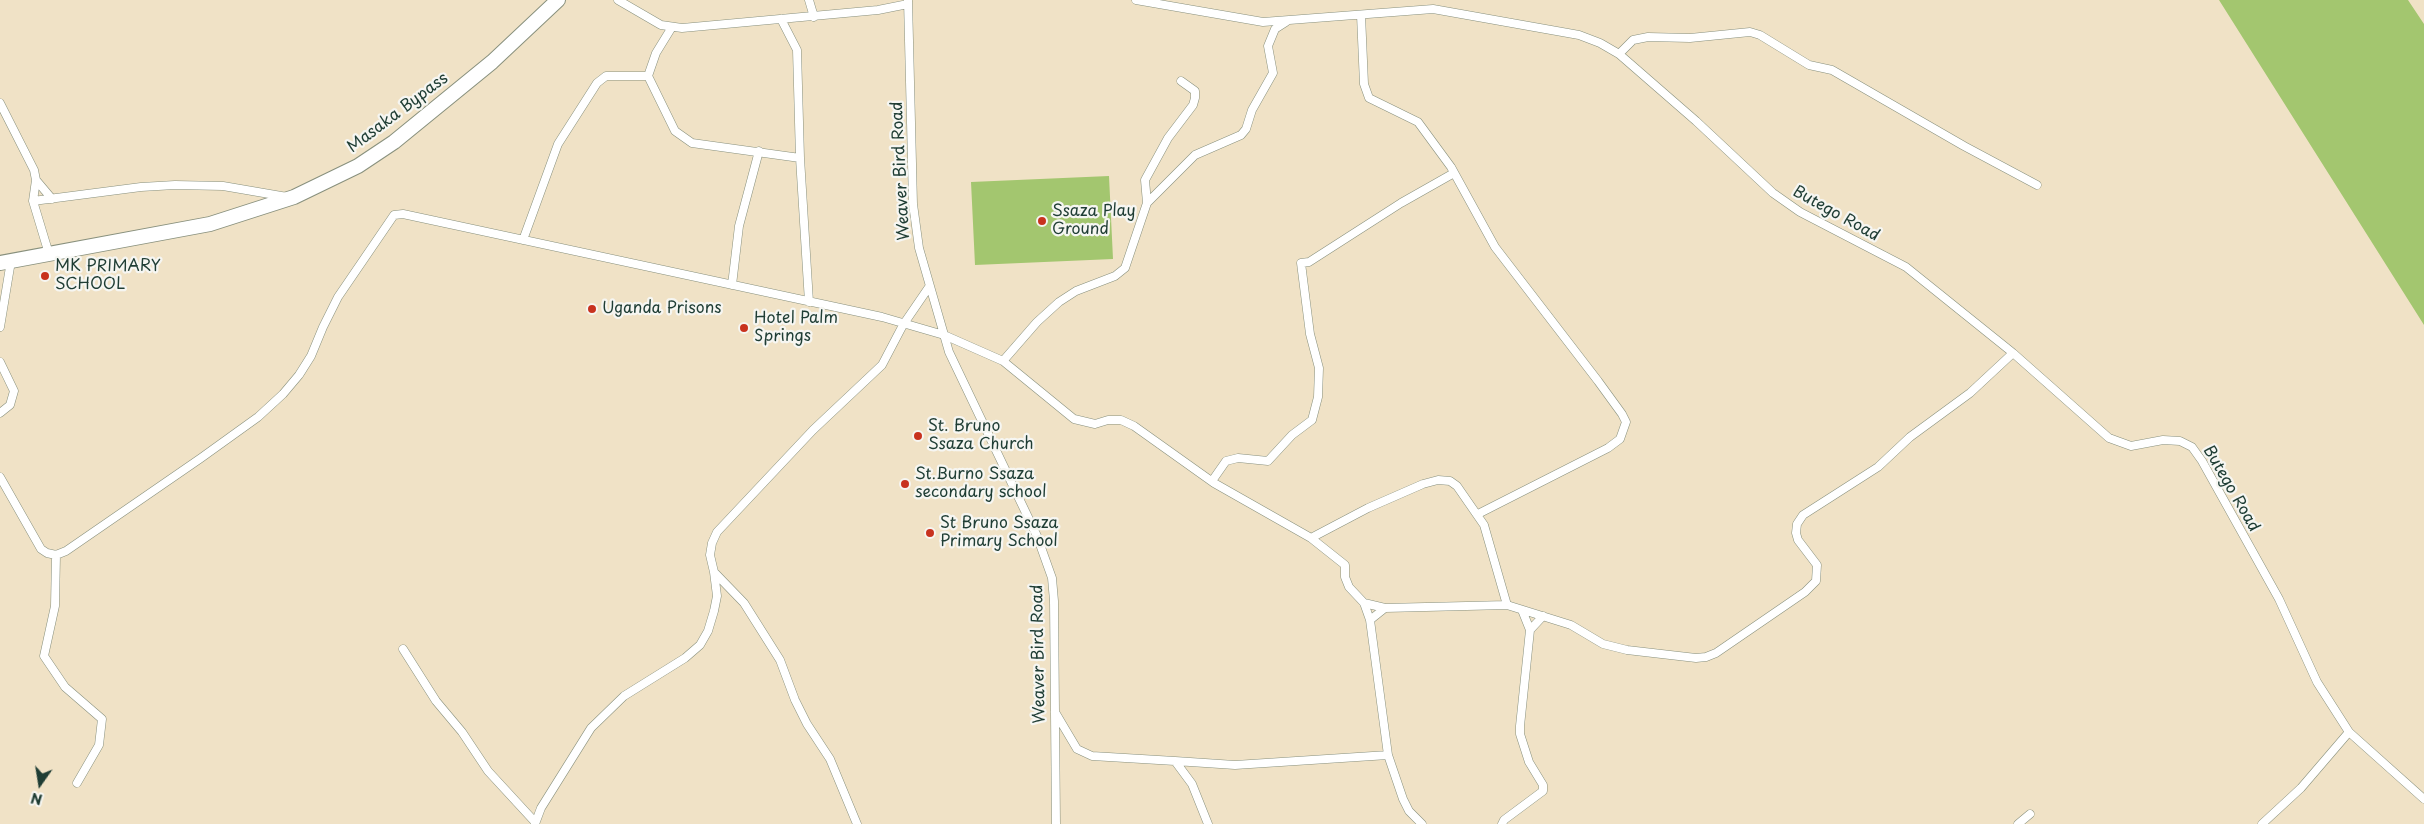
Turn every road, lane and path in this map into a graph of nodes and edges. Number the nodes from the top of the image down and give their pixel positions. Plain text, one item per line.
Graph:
1 (558, 0) edge
2 (618, 0) edge
3 (809, 0) edge
4 (1136, 0) edge
5 (908, 2) edge
6 (1361, 15) junction
7 (814, 17) junction
8 (781, 19) junction
9 (1288, 21) junction
10 (672, 28) junction
11 (1619, 54) junction
12 (648, 76) junction
13 (1181, 81) dead end
14 (0, 103) edge
15 (759, 152) junction
16 (800, 158) junction
17 (1454, 173) junction
18 (36, 180) junction
19 (2038, 185) dead end
20 (294, 198) junction
21 (52, 199) junction
22 (33, 201) junction
23 (1147, 203) junction
24 (523, 240) junction
25 (49, 254) junction
26 (5, 262) edge
27 (732, 285) junction
28 (929, 287) junction
29 (809, 302) junction
30 (903, 325) junction
31 (0, 327) edge
32 (944, 336) junction
33 (2014, 353) junction
34 (1003, 361) junction
35 (0, 362) edge
36 (0, 413) edge
37 (0, 478) edge
38 (1212, 482) junction
39 (1478, 514) junction
40 (1311, 538) junction
41 (56, 555) junction
42 (714, 572) junction
43 (1364, 603) junction
44 (1507, 605) junction
45 (1385, 608) junction
46 (1522, 610) junction
47 (1543, 616) junction
48 (1370, 620) junction
49 (1530, 630) junction
50 (403, 649) dead end
51 (1054, 710) junction
52 (2349, 732) junction
53 (1388, 755) junction
54 (1175, 761) junction
55 (77, 783) dead end
56 (2424, 799) edge
57 (2030, 814) dead end
58 (535, 823) edge
59 (857, 824) edge
60 (1056, 824) edge
61 (1208, 824) edge
62 (1422, 824) edge
63 (1502, 824) edge
64 (2018, 824) edge
65 (2262, 824) edge

1 - 20 highway, Masaka Bypass
2 - 10 street
3 - 7 street
4 - 9 street, Butego Road
5 - 7 street
5 - 28 street, Weaver Bird Road
6 - 9 street, Butego Road
6 - 11 street, Butego Road
6 - 17 street
7 - 8 street
8 - 10 street
8 - 16 street
9 - 23 street
10 - 12 street
11 - 19 street
11 - 33 street, Butego Road
12 - 15 street
12 - 24 street
13 - 23 street
14 - 18 street
15 - 16 street
15 - 27 street
16 - 29 street
17 - 38 street
17 - 39 street
18 - 21 street
18 - 22 street
20 - 21 street
20 - 25 highway, Masaka Bypass
21 - 22 street
22 - 25 street
23 - 34 street
24 - 27 street
24 - 41 street
25 - 26 highway, Masaka Bypass
26 - 31 street
27 - 29 street
28 - 30 street
28 - 32 street, Weaver Bird Road
29 - 30 street
30 - 32 street
30 - 42 street
32 - 34 street
32 - 51 street, Weaver Bird Road
33 - 47 street
33 - 52 street, Butego Road
34 - 38 street
35 - 36 street
37 - 41 street
38 - 40 street
39 - 40 street
39 - 44 street
40 - 43 street
41 - 55 street
42 - 58 street
42 - 59 street
43 - 45 street
43 - 48 street
44 - 45 street
44 - 46 street
45 - 48 street
46 - 47 street
46 - 49 street
47 - 49 street
48 - 53 street
49 - 63 street
50 - 58 street
51 - 54 street
51 - 60 street, Weaver Bird Road
52 - 56 street, Butego Road
52 - 65 street
53 - 54 street
53 - 62 street
54 - 61 street
57 - 64 street

